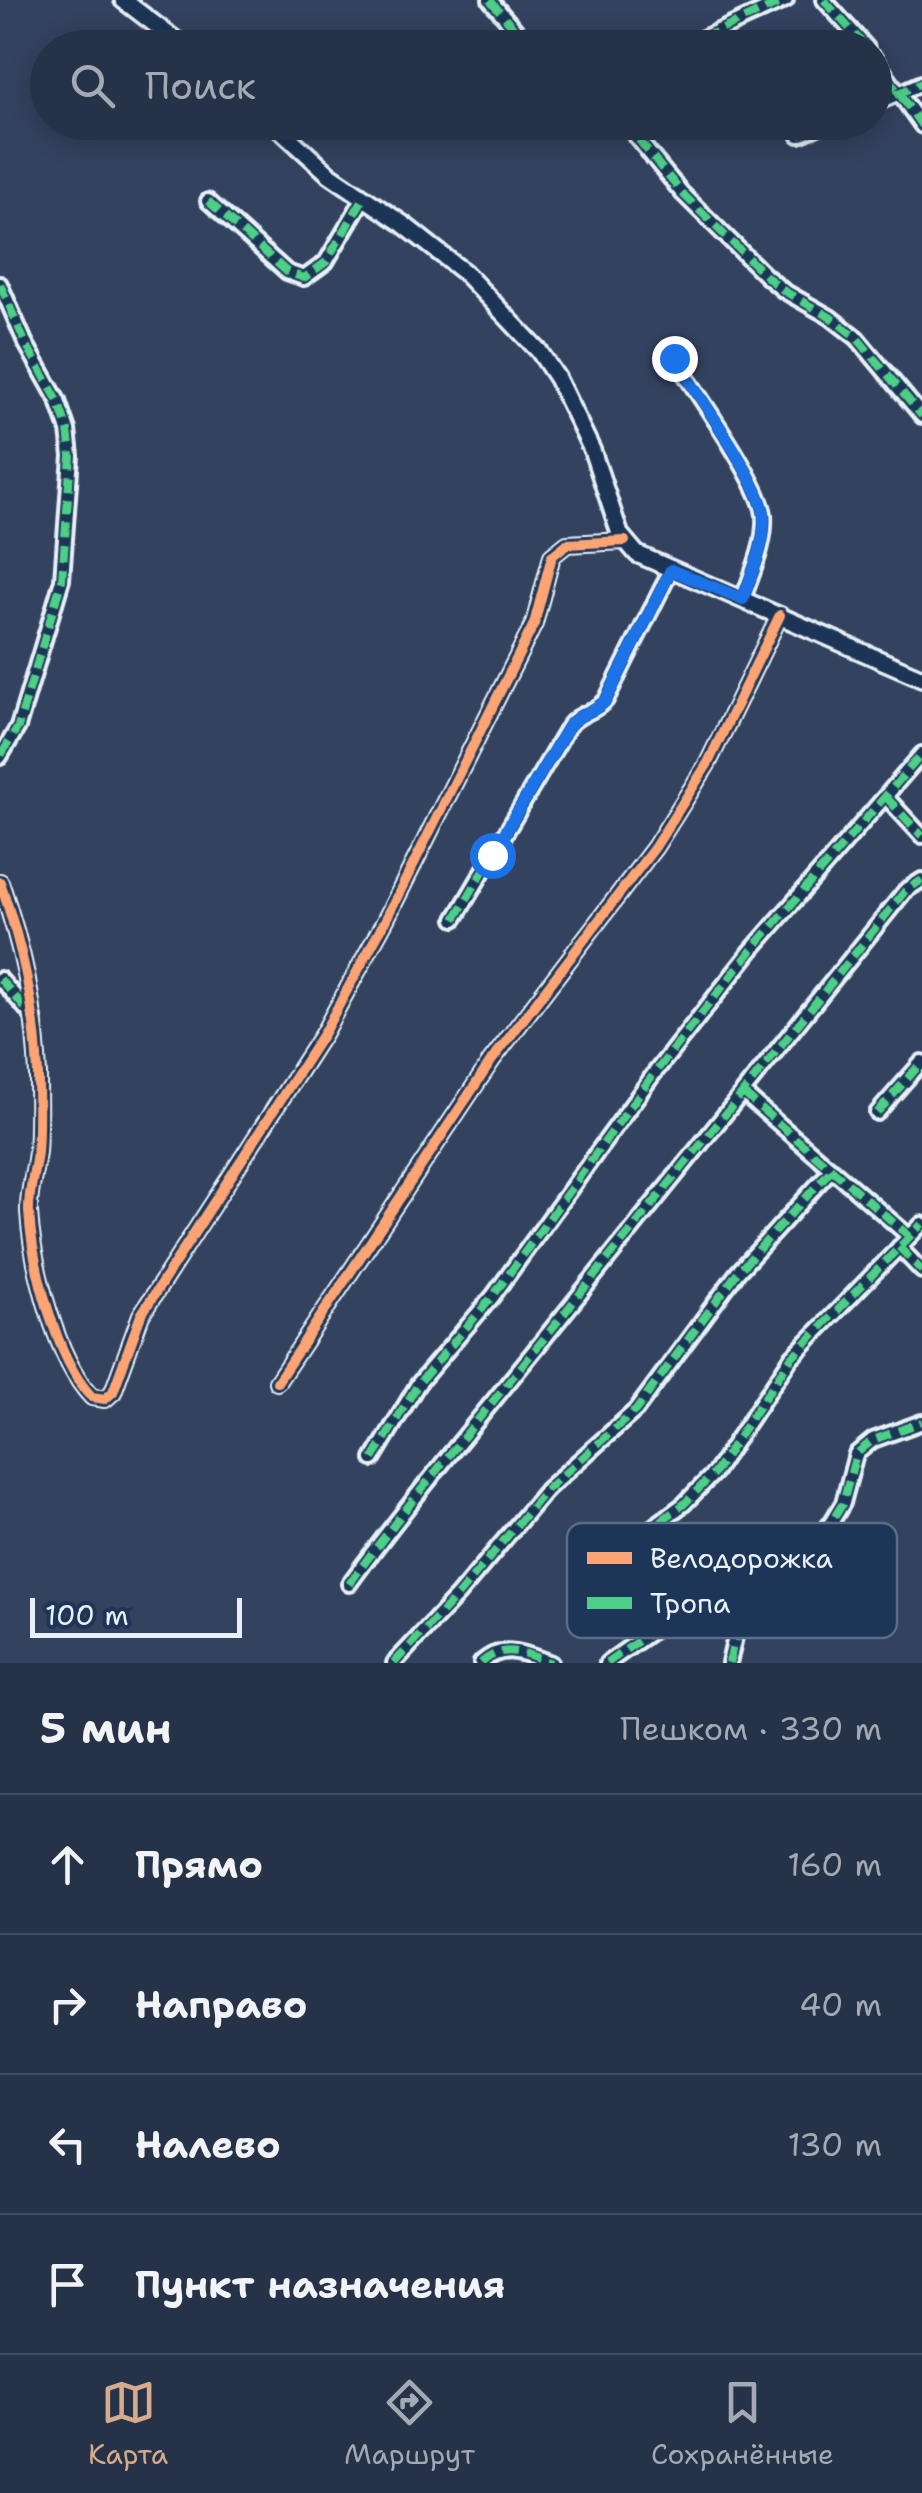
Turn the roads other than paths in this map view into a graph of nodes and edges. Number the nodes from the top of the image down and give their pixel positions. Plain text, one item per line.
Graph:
1 (123, 0) edge
2 (490, 0) edge
3 (786, 0) edge
4 (824, 0) edge
5 (162, 30) edge
6 (515, 30) edge
7 (720, 30) edge
8 (851, 30) edge
9 (922, 83) edge
10 (892, 84) edge
11 (899, 94) junction
12 (892, 97) edge
13 (922, 126) edge
14 (291, 140) edge
15 (639, 140) edge
16 (363, 199) junction
17 (208, 200) dead end
18 (0, 284) edge
19 (674, 358) dead end
20 (922, 416) edge
21 (625, 541) junction
22 (671, 570) junction
23 (743, 599) junction
24 (780, 614) junction
25 (922, 678) edge
26 (922, 754) edge
27 (0, 757) edge
28 (886, 797) junction
29 (922, 836) edge
30 (922, 880) edge
31 (0, 882) edge
32 (455, 919) dead end
33 (0, 979) edge
34 (34, 1018) junction
35 (922, 1062) edge
36 (743, 1092) junction
37 (877, 1113) dead end
38 (832, 1168) junction
39 (922, 1224) edge
40 (904, 1242) junction
41 (922, 1271) edge
42 (277, 1382) dead end
43 (922, 1422) edge
44 (373, 1460) dead end
45 (658, 1523) edge
46 (831, 1523) edge
47 (349, 1584) dead end
48 (642, 1638) edge
49 (738, 1638) edge
50 (394, 1663) edge
51 (482, 1663) edge
52 (551, 1663) edge
53 (607, 1663) edge
54 (729, 1663) edge

1 - 5 street
2 - 6 street
3 - 7 street
4 - 8 street
9 - 11 street
10 - 11 street
11 - 12 street
11 - 13 street
14 - 16 street
15 - 20 street
16 - 17 street
16 - 21 street
18 - 27 street
19 - 23 street
21 - 22 street
21 - 34 street
22 - 23 street
22 - 32 street
23 - 24 street
24 - 25 street
24 - 42 street
26 - 28 street
28 - 29 street
28 - 44 street
30 - 36 street
31 - 34 street
33 - 34 street
35 - 37 street
36 - 38 street
36 - 47 street
38 - 40 street
38 - 50 street
39 - 40 street
40 - 41 street
40 - 45 street
43 - 46 street
48 - 53 street
49 - 54 street
51 - 52 street

